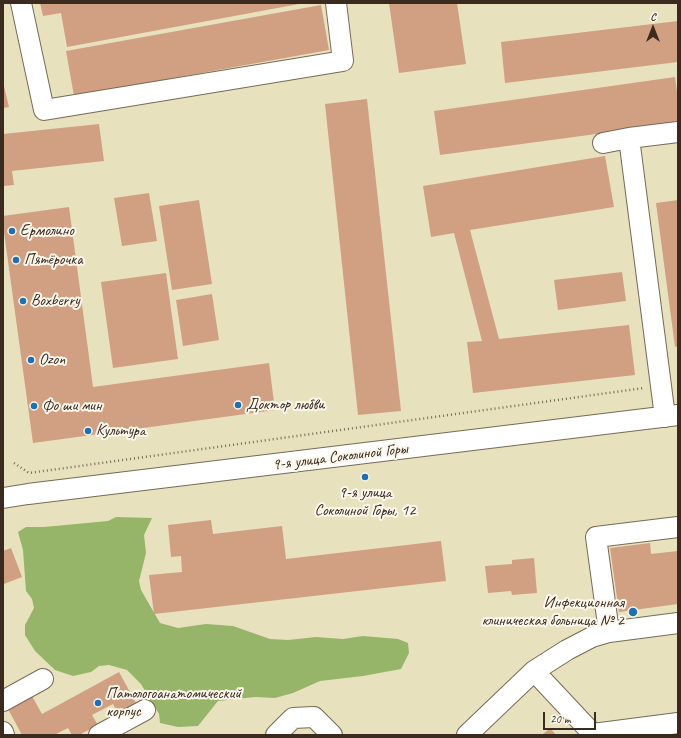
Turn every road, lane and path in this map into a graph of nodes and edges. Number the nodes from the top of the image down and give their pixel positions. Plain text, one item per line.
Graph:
1 (21, 3) edge
2 (336, 3) edge
3 (678, 132) edge
4 (629, 138) junction
5 (604, 143) dead end
6 (661, 385) junction
7 (671, 416) edge
8 (14, 463) dead end
9 (3, 497) edge
10 (678, 527) edge
11 (678, 623) edge
12 (609, 632) junction
13 (534, 671) junction
14 (43, 679) dead end
15 (3, 701) edge
16 (145, 710) dead end
17 (678, 723) edge
18 (3, 732) edge
19 (4, 735) edge
20 (99, 735) edge
21 (276, 735) edge
22 (332, 735) edge
23 (467, 735) edge
24 (593, 735) edge

1 - 2 street
3 - 4 street
4 - 5 street
4 - 6 street
6 - 7 street
6 - 8 path
7 - 9 street, 9-я улица Соколиной Горы
10 - 12 street
11 - 12 street
12 - 13 street
13 - 23 street
13 - 24 street
14 - 15 street
16 - 20 street
17 - 24 street
18 - 19 street
21 - 22 street

